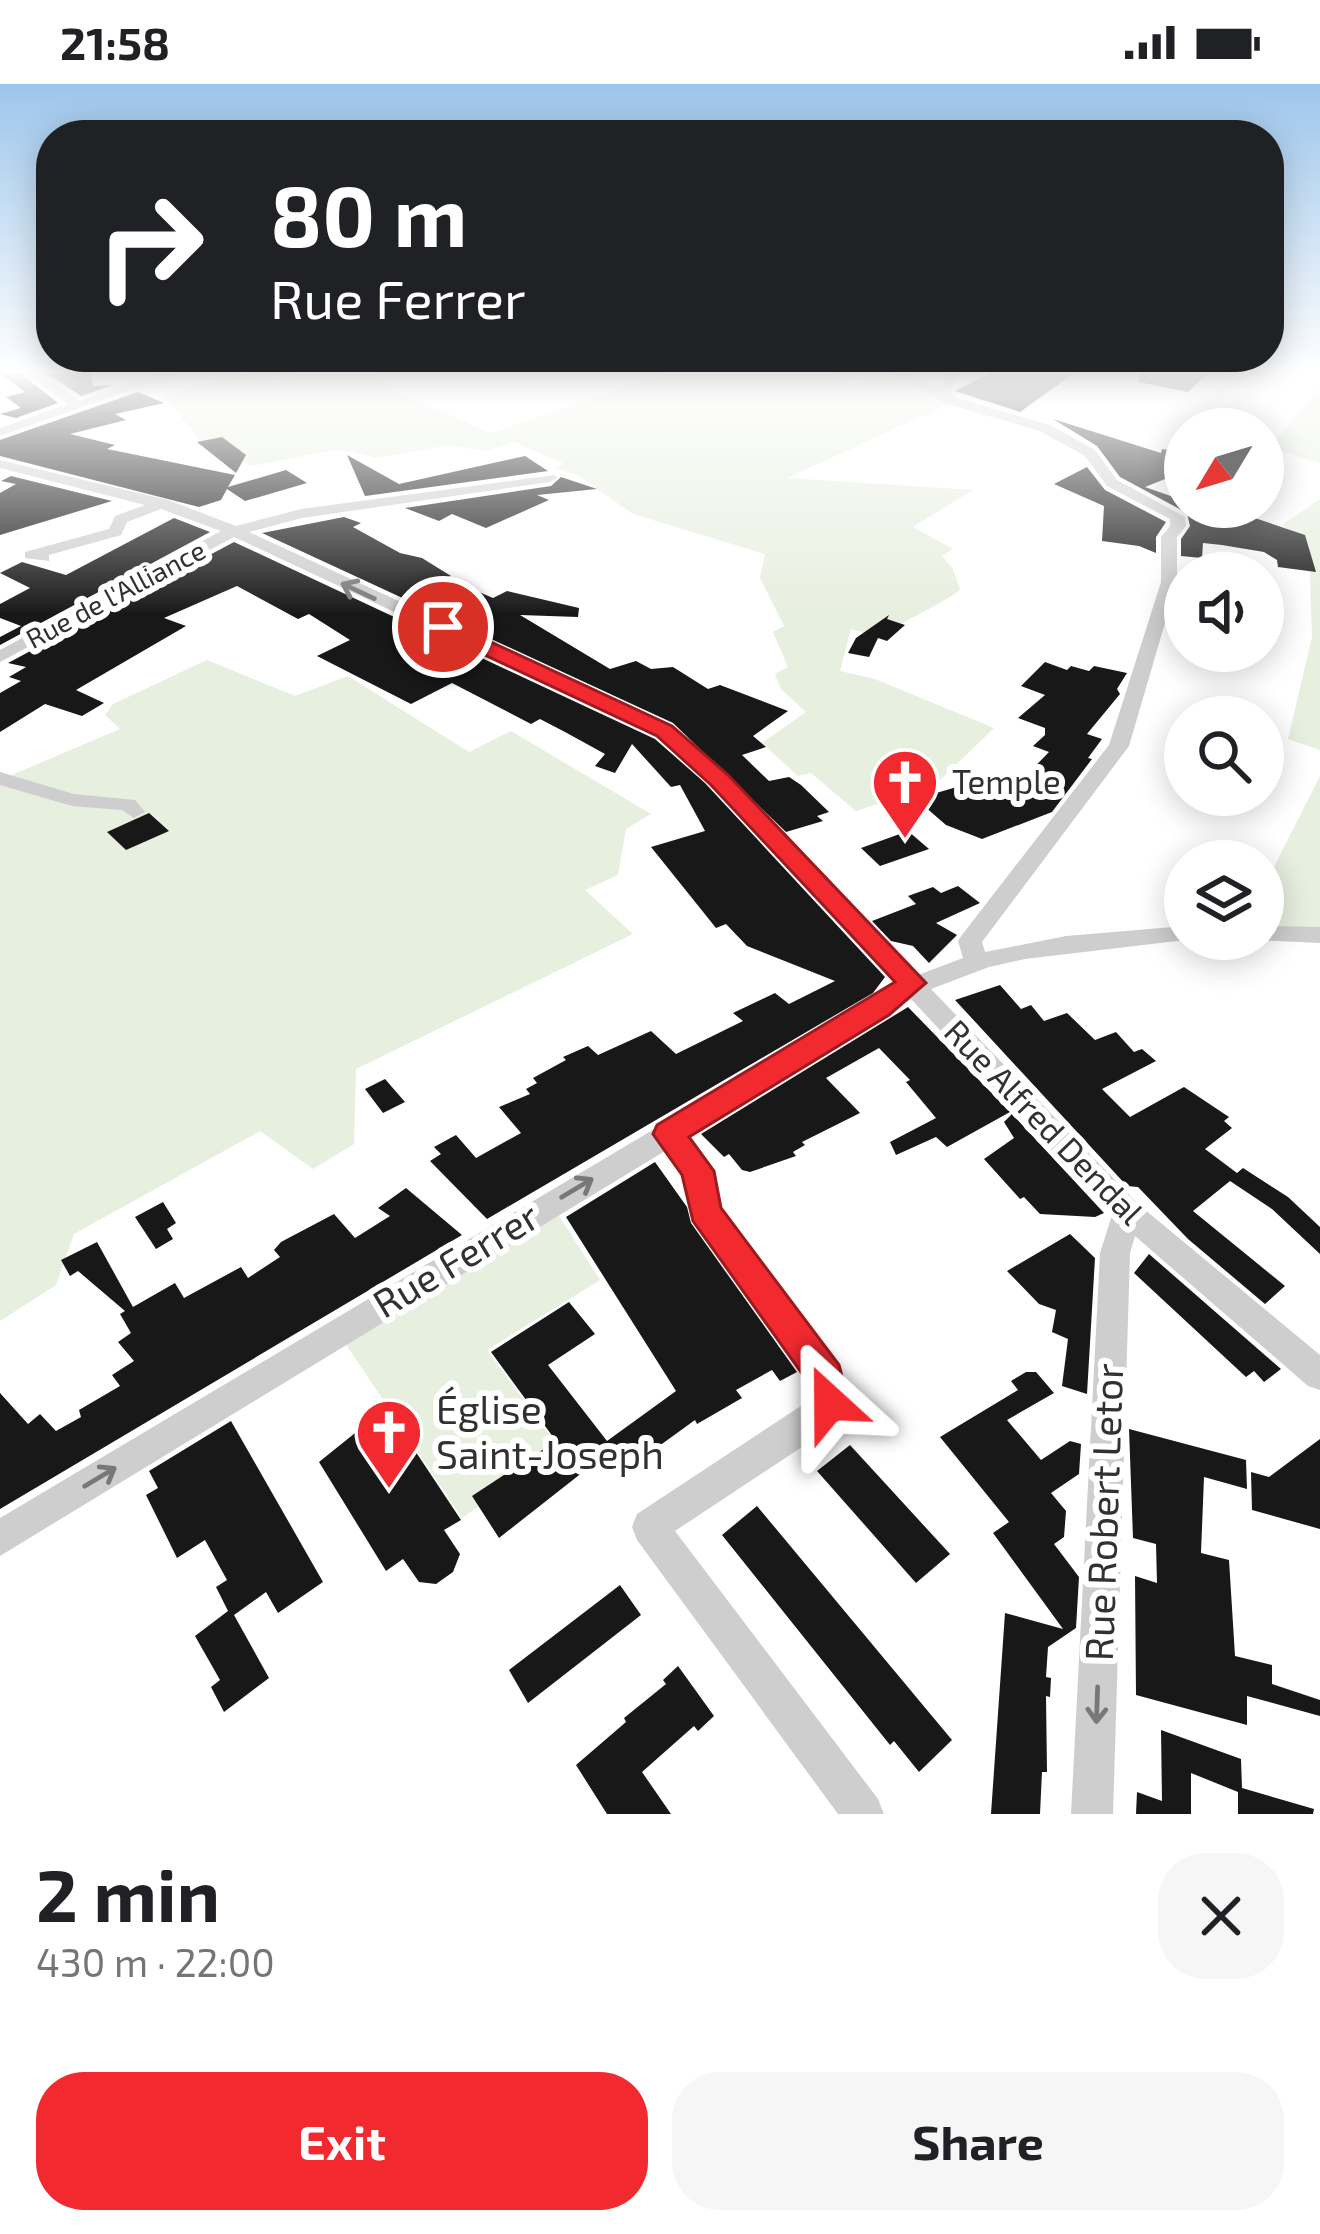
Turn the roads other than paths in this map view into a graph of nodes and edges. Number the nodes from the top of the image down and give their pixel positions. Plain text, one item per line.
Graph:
1 (1091, 454) edge
2 (0, 464) edge
3 (550, 478) dead end
4 (165, 502) junction
5 (232, 532) junction
6 (43, 558) dead end
7 (0, 657) edge
8 (0, 778) edge
9 (134, 812) dead end
10 (1284, 934) edge
11 (1320, 935) edge
12 (1164, 937) edge
13 (976, 962) junction
14 (912, 983) junction
15 (668, 1134) junction
16 (1129, 1212) junction
17 (1320, 1375) edge
18 (0, 1538) edge
19 (863, 1814) edge
20 (1092, 1814) edge

1 - 13 street
2 - 4 street, Rue Alfred Dendal
3 - 5 street, Rue de l'Alliance
4 - 5 street, Rue Alfred Dendal
4 - 6 street
5 - 7 street, Rue de l'Alliance
14 -> 5 street, Rue Alfred Dendal
8 - 9 street
10 - 11 street
12 - 13 street, Rue Ferrer
13 - 14 street, Rue Ferrer
14 - 15 street, Rue Ferrer
14 - 16 street, Rue Alfred Dendal
18 -> 15 street, Rue Ferrer
15 - 19 street
16 - 17 street, Rue Alfred Dendal
16 -> 20 street, Rue Robert Letor

